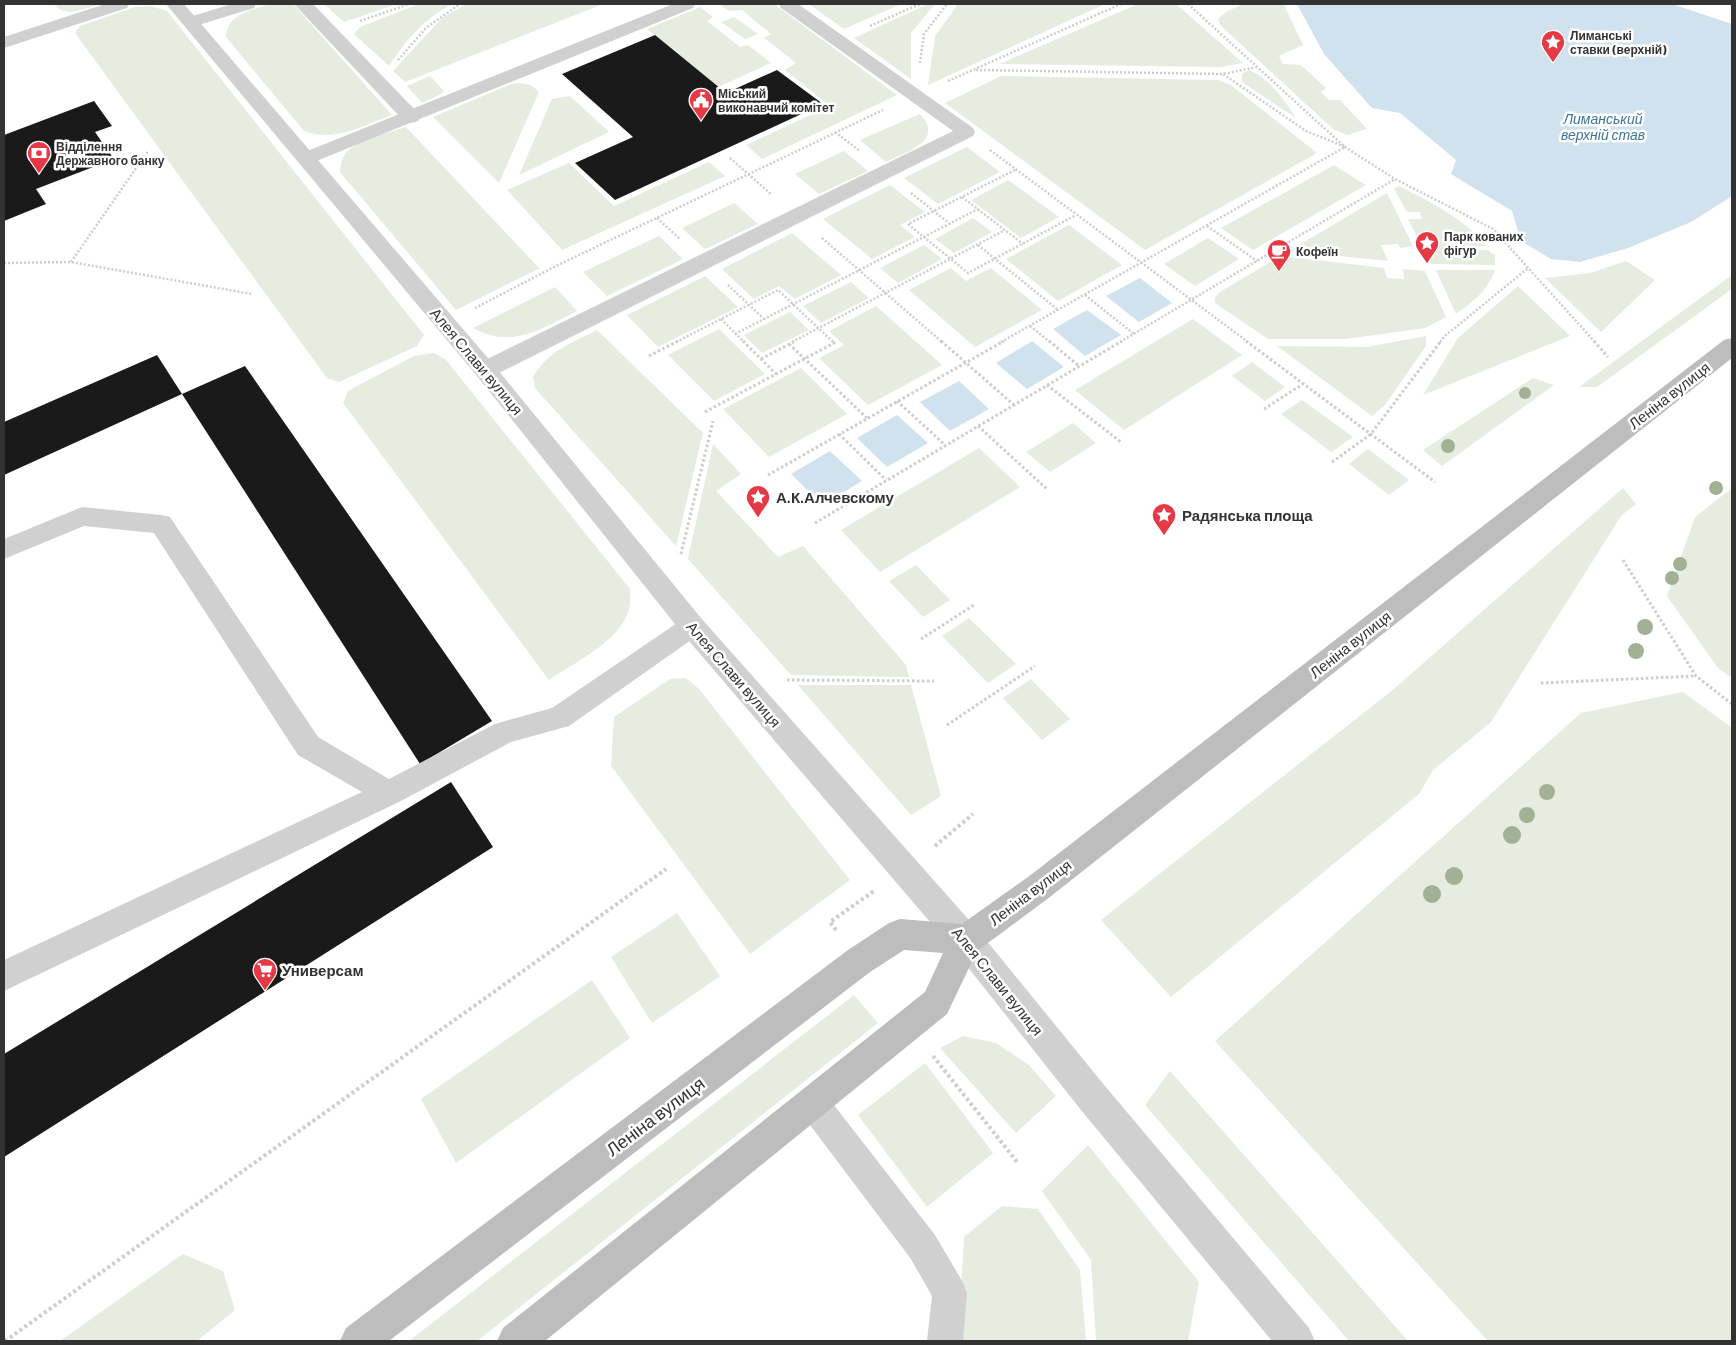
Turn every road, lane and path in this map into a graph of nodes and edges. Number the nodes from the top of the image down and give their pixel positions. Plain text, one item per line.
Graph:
1 (122, 4) edge
2 (248, 4) edge
3 (303, 4) edge
4 (409, 4) edge
5 (460, 4) edge
6 (687, 4) edge
7 (787, 4) edge
8 (920, 4) edge
9 (947, 4) edge
10 (1121, 4) edge
11 (1188, 4) edge
12 (184, 13) edge
13 (330, 32) junction
14 (838, 40) junction
15 (4, 43) edge
16 (1257, 67) junction
17 (974, 70) junction
18 (1223, 74) junction
19 (380, 84) junction
20 (916, 96) junction
21 (411, 117) junction
22 (966, 132) junction
23 (1345, 148) junction
24 (148, 152) dead end
25 (307, 158) junction
26 (730, 158) dead end
27 (1015, 170) junction
28 (748, 174) junction
29 (1395, 179) junction
30 (962, 196) junction
31 (978, 209) junction
32 (796, 216) junction
33 (1076, 216) junction
34 (1207, 226) junction
35 (1005, 230) junction
36 (924, 237) junction
37 (1023, 244) junction
38 (978, 245) junction
39 (951, 259) junction
40 (995, 259) junction
41 (1257, 260) junction
42 (71, 262) junction
43 (4, 263) edge
44 (1141, 263) junction
45 (1527, 269) junction
46 (859, 270) junction
47 (886, 293) junction
48 (252, 294) dead end
49 (1084, 295) junction
50 (1190, 300) junction
51 (793, 304) junction
52 (1058, 310) junction
53 (721, 320) junction
54 (445, 323) junction
55 (1030, 326) junction
56 (819, 328) junction
57 (735, 334) junction
58 (1134, 334) junction
59 (788, 344) junction
60 (1732, 346) edge
61 (648, 356) dead end
62 (1608, 358) dead end
63 (761, 359) junction
64 (804, 359) junction
65 (965, 363) junction
66 (1079, 366) junction
67 (485, 370) junction
68 (776, 374) junction
69 (1303, 384) junction
70 (1047, 385) junction
71 (897, 401) junction
72 (1014, 405) junction
73 (1264, 410) dead end
74 (705, 412) dead end
75 (867, 418) junction
76 (713, 422) dead end
77 (978, 426) junction
78 (839, 434) junction
79 (1371, 434) junction
80 (1121, 442) dead end
81 (945, 446) junction
82 (1332, 462) dead end
83 (768, 475) dead end
84 (886, 480) junction
85 (1435, 482) dead end
86 (1048, 490) dead end
87 (815, 523) dead end
88 (4, 549) edge
89 (679, 560) dead end
90 (1622, 560) dead end
91 (974, 605) dead end
92 (692, 626) junction
93 (921, 639) dead end
94 (1035, 666) dead end
95 (1696, 676) junction
96 (934, 682) dead end
97 (1541, 683) dead end
98 (788, 687) dead end
99 (1732, 704) edge
100 (947, 724) dead end
101 (389, 793) junction
102 (666, 869) dead end
103 (966, 940) junction
104 (4, 976) edge
105 (812, 1102) junction
106 (5, 1341) edge
107 (359, 1341) edge
108 (516, 1341) edge
109 (945, 1341) edge
110 (1296, 1341) edge

1 - 15 lane
2 - 12 lane
3 - 13 street
4 - 13 path
5 - 19 path
6 - 21 lane
7 - 14 lane
8 - 14 path
9 - 20 path
10 - 17 path
11 - 16 path
12 - 25 street, Алея Слави вулиця
13 - 19 street
14 - 20 lane
16 - 18 path
16 - 23 path
17 - 18 path
17 - 20 path
18 - 23 path
19 - 21 street
20 - 22 lane
20 - 28 path
21 - 25 lane
22 - 27 path
22 - 32 lane
23 - 29 path
23 - 34 path
24 - 42 path
25 - 54 street, Алея Слави вулиця
26 - 28 path
27 - 30 path
27 - 33 path
28 - 32 path
28 - 54 path
29 - 41 path
29 - 45 path
30 - 31 path
30 - 36 path
31 - 35 path
31 - 36 path
32 - 46 path
32 - 67 lane
33 - 37 path
33 - 44 path
34 - 41 path
34 - 44 path
35 - 37 path
35 - 38 path
36 - 39 path
36 - 46 path
37 - 40 path
38 - 39 path
38 - 40 path
39 - 40 path
39 - 47 path
40 - 52 path
41 - 50 path
42 - 43 path
42 - 48 path
44 - 49 path
44 - 50 path
45 - 62 path
45 - 79 path
46 - 47 path
46 - 51 path
47 - 56 path
47 - 65 path
49 - 52 path
49 - 58 path
50 - 58 path
50 - 69 path
51 - 53 path
51 - 56 path
51 - 57 path
52 - 55 path
53 - 57 path
53 - 61 path
54 - 67 street, Алея Слави вулиця
55 - 65 path
55 - 66 path
56 - 59 path
56 - 64 path
57 - 63 path
58 - 66 path
59 - 63 path
59 - 64 path
60 - 103 street, Леніна вулиця
63 - 68 path
64 - 68 path
64 - 75 path
65 - 71 path
65 - 72 path
66 - 70 path
67 - 92 street, Алея Слави вулиця
68 - 74 path
69 - 73 path
69 - 79 path
70 - 72 path
70 - 80 path
71 - 75 path
71 - 81 path
72 - 77 path
75 - 78 path
76 - 89 path
77 - 81 path
77 - 86 path
78 - 83 path
78 - 84 path
79 - 82 path
79 - 85 path
81 - 84 path
84 - 87 path
88 - 101 lane
90 - 95 path
91 - 93 path
92 - 101 lane
92 - 103 street, Алея Слави вулиця
94 - 100 path
95 - 97 path
95 - 99 path
96 - 98 path
101 - 104 lane
102 - 106 path
103 - 105 street, Леніна вулиця
103 - 107 street, Леніна вулиця
103 - 110 street, Алея Слави вулиця
105 - 108 street, Леніна вулиця
105 - 109 lane

